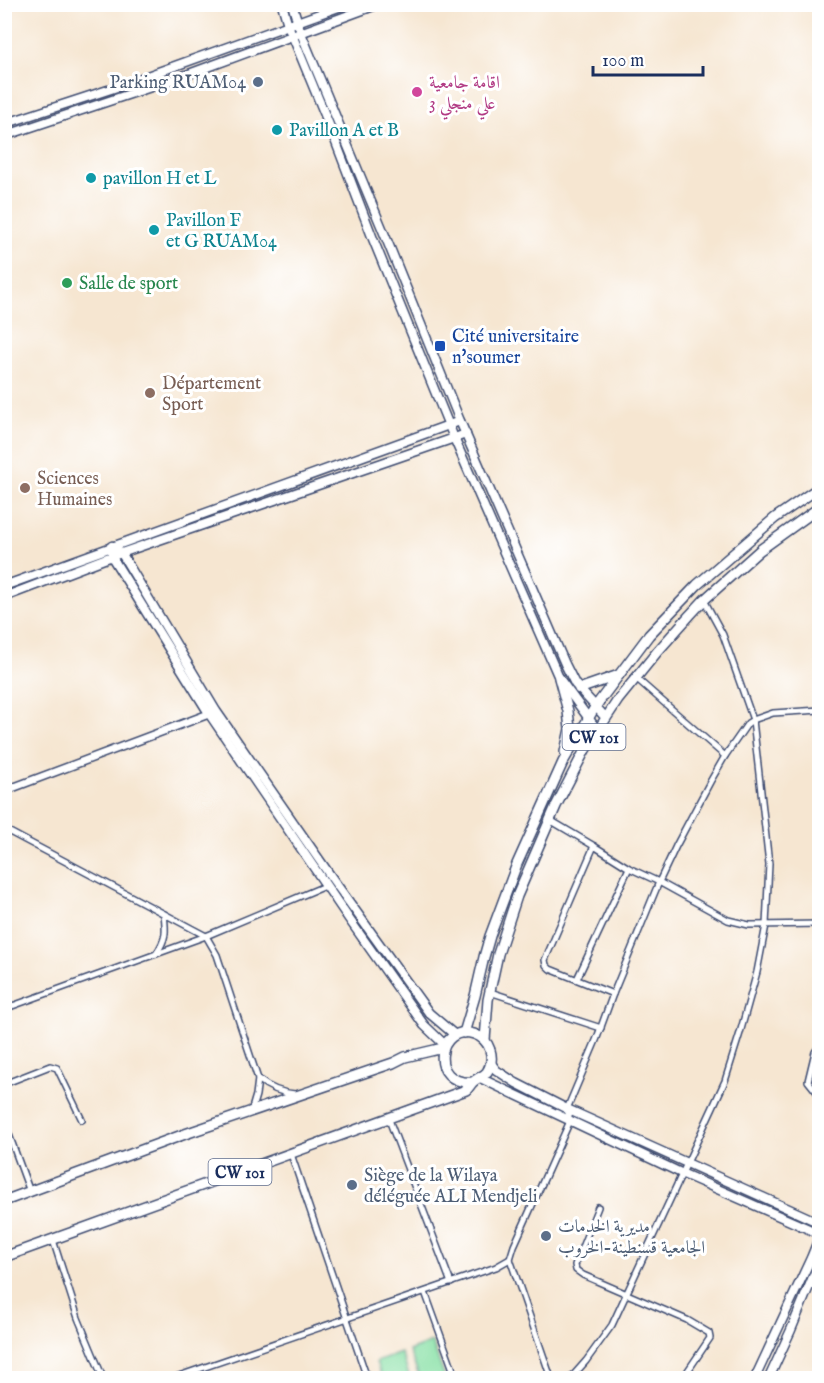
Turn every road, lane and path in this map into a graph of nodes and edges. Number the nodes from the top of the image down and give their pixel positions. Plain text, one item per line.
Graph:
1 (282, 4) edge
2 (292, 4) edge
3 (347, 4) edge
4 (379, 4) edge
5 (292, 24) junction
6 (296, 35) junction
7 (4, 124) edge
8 (4, 136) edge
9 (460, 422) junction
10 (449, 426) junction
11 (466, 434) junction
12 (454, 438) junction
13 (819, 487) edge
14 (819, 507) edge
15 (807, 515) junction
16 (819, 517) edge
17 (112, 546) junction
18 (516, 551) junction
19 (122, 554) junction
20 (506, 556) junction
21 (112, 557) junction
22 (4, 586) edge
23 (4, 597) edge
24 (704, 600) junction
25 (619, 675) junction
26 (559, 678) junction
27 (636, 678) junction
28 (574, 688) junction
29 (595, 707) junction
30 (819, 710) edge
31 (213, 713) junction
32 (606, 718) junction
33 (588, 719) junction
34 (753, 720) junction
35 (598, 731) junction
36 (725, 756) junction
37 (563, 762) junction
38 (4, 791) edge
39 (550, 820) junction
40 (6, 829) edge
41 (594, 846) junction
42 (628, 868) junction
43 (659, 882) junction
44 (330, 883) junction
45 (164, 914) junction
46 (819, 924) edge
47 (766, 925) junction
48 (206, 936) junction
49 (156, 954) junction
50 (577, 980) junction
51 (490, 992) junction
52 (612, 994) junction
53 (4, 1009) edge
54 (601, 1028) junction
55 (460, 1034) junction
56 (485, 1040) junction
57 (819, 1045) edge
58 (444, 1046) junction
59 (491, 1063) junction
60 (258, 1079) junction
61 (476, 1080) junction
62 (4, 1084) edge
63 (301, 1095) junction
64 (819, 1096) edge
65 (567, 1109) junction
66 (251, 1112) junction
67 (388, 1118) junction
68 (82, 1120) dead end
69 (4, 1121) edge
70 (570, 1121) junction
71 (291, 1154) junction
72 (686, 1164) junction
73 (681, 1173) junction
74 (30, 1192) junction
75 (4, 1201) edge
76 (598, 1207) dead end
77 (819, 1223) edge
78 (819, 1235) edge
79 (53, 1240) junction
80 (4, 1257) edge
81 (510, 1259) junction
82 (819, 1260) edge
83 (451, 1283) junction
84 (425, 1292) junction
85 (626, 1293) junction
86 (347, 1318) junction
87 (103, 1378) edge
88 (173, 1378) edge
89 (367, 1378) edge
90 (456, 1378) edge
91 (551, 1378) edge
92 (571, 1378) edge
93 (683, 1378) edge
94 (755, 1378) edge
95 (769, 1378) edge

1 - 5 main road
2 - 5 main road
3 - 5 main road
4 - 6 main road
5 - 6 main road
5 - 7 main road
6 - 8 main road
6 - 9 main road
6 - 10 main road
9 - 10 main road
9 - 11 main road
10 - 12 main road
10 - 17 main road
11 - 12 main road
11 - 18 main road
12 - 19 main road
12 - 20 main road
13 - 25 main road, CW 101
14 - 15 main road, CW 101
15 - 16 street
15 - 24 main road, CW 101
17 - 19 main road
17 - 21 main road
17 - 22 main road
18 - 20 main road
18 - 28 main road
19 - 21 main road
19 - 31 main road
20 - 26 main road
21 - 23 main road
21 - 31 main road
24 - 27 main road, CW 101
24 - 34 street
25 - 28 main road
25 - 29 main road, CW 101
26 - 28 main road
26 - 37 main road
27 - 32 main road, CW 101
27 - 36 street
28 - 29 main road
28 - 33 main road
29 - 32 main road
29 - 33 main road, CW 101
30 - 34 street
31 - 38 street
31 - 44 main road
32 - 35 main road, CW 101
33 - 35 main road
33 - 37 main road, CW 101
34 - 36 street
34 - 47 street
35 - 39 main road, CW 101
36 - 43 street
37 - 55 main road, CW 101
39 - 41 street
39 - 51 main road, CW 101
40 - 45 street
41 - 42 street
41 - 50 street
42 - 43 street
42 - 50 street
43 - 47 street
43 - 52 street
44 - 48 street
44 - 55 main road
44 - 58 main road
45 - 48 street
45 - 49 street
46 - 47 street
47 - 72 street
48 - 49 street
48 - 60 street
49 - 53 street
50 - 52 street
51 - 54 street
51 - 56 main road, CW 101
52 - 54 street
54 - 65 street
55 - 56 main road
55 - 58 main road
56 - 59 main road
57 - 64 street
58 - 61 main road
58 - 63 main road
59 - 61 main road
59 - 65 main road
60 - 63 street
60 - 66 street
61 - 67 main road, CW 101
61 - 70 main road
62 - 68 street
63 - 66 main road
65 - 70 street
65 - 72 main road
66 - 74 main road
67 - 71 main road, CW 101
67 - 83 street
69 - 74 street
70 - 73 main road
70 - 81 street
71 - 79 main road, CW 101
71 - 86 street
72 - 73 street
72 - 77 main road
73 - 78 main road
73 - 85 street
74 - 75 main road
76 - 85 street
78 - 94 main road
79 - 80 main road, CW 101
79 - 87 street
81 - 83 street
81 - 91 street
82 - 95 main road
83 - 84 street
84 - 86 street
84 - 90 street
85 - 92 street
85 - 93 street
86 - 88 street
86 - 89 street

